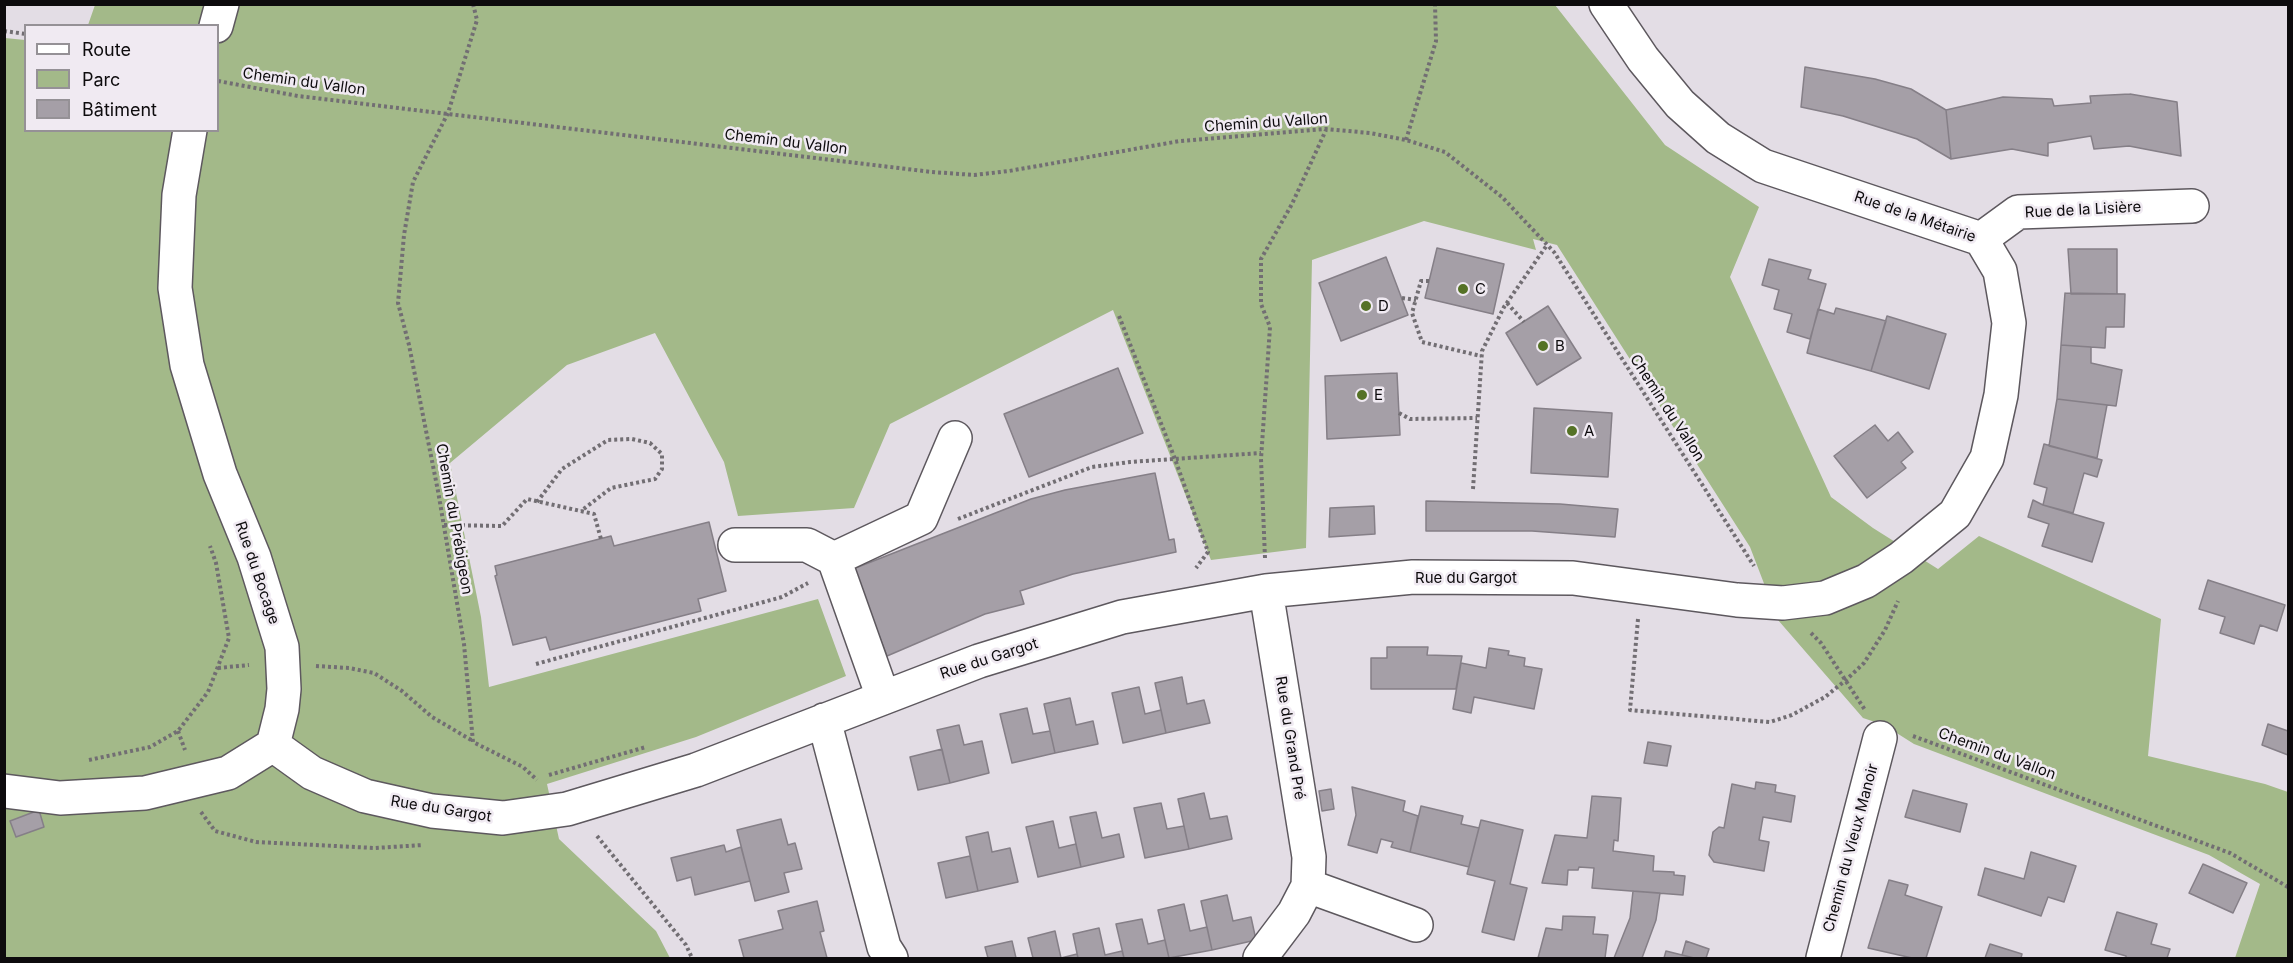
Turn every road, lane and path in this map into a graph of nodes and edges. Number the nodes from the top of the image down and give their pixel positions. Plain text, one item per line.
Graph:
1 (222, 4) edge
2 (473, 4) edge
3 (1436, 4) edge
4 (1606, 4) edge
5 (217, 24) edge
6 (4, 31) edge
7 (24, 34) edge
8 (219, 81) edge
9 (448, 113) junction
10 (1326, 129) junction
11 (190, 132) edge
12 (1406, 140) junction
13 (2192, 206) dead end
14 (1981, 239) junction
15 (1547, 245) junction
16 (1429, 281) dead end
17 (1402, 298) dead end
18 (1416, 300) junction
19 (1507, 303) junction
20 (1119, 316) dead end
21 (1524, 322) dead end
22 (1481, 356) junction
23 (1399, 413) dead end
24 (1477, 418) junction
25 (955, 438) dead end
26 (1473, 489) dead end
27 (537, 502) junction
28 (581, 511) junction
29 (444, 525) junction
30 (601, 539) dead end
31 (735, 545) dead end
32 (834, 559) junction
33 (1196, 569) dead end
34 (1266, 591) junction
35 (1899, 598) dead end
36 (1737, 600) joint
37 (1783, 603) junction
38 (1638, 618) dead end
39 (283, 667) junction
40 (218, 668) dead end
41 (1846, 680) junction
42 (883, 697) junction
43 (824, 720) junction
44 (1884, 728) junction
45 (178, 731) dead end
46 (473, 742) junction
47 (273, 745) junction
48 (82, 761) dead end
49 (4, 791) edge
50 (567, 809) junction
51 (1308, 886) junction
52 (2289, 887) edge
53 (1416, 925) dead end
54 (692, 958) edge
55 (891, 958) edge
56 (1260, 958) edge
57 (1823, 958) edge

1 - 5 street
2 - 9 path, Chemin du Prébigeon
3 - 12 path
4 - 14 street, Rue de la Métairie
6 - 7 path
8 - 9 path, Chemin du Vallon
9 - 10 path, Chemin du Vallon
9 - 29 path, Chemin du Prébigeon
10 - 12 path, Chemin du Vallon
10 - 34 path
11 - 39 street, Rue du Bocage
12 - 15 path, Chemin du Vallon
13 - 14 street, Rue de la Lisière
14 - 37 street, Rue de la Métairie
15 - 19 path
15 - 37 path, Chemin du Vallon
16 - 18 path
17 - 18 path
18 - 22 path
19 - 21 path
19 - 22 path
20 - 33 path
22 - 24 path
23 - 24 path
24 - 26 path
25 - 32 street
27 - 28 path
27 - 28 path
27 - 29 path
28 - 30 path
29 - 46 path, Chemin du Prébigeon
31 - 32 street
32 - 42 street
34 - 36 street, Rue du Gargot
34 - 42 street, Rue du Gargot
34 - 51 street, Rue du Grand Pré
35 - 41 path
36 - 37 street, Rue de la Métairie
37 - 41 path, Chemin du Vallon
38 - 41 path
39 - 40 path
39 - 46 path
39 - 47 street, Rue du Bocage
41 - 44 path, Chemin du Vallon
42 - 43 street, Rue du Gargot
43 - 50 street, Rue du Gargot
43 - 55 street
44 - 52 path, Chemin du Vallon
44 - 57 street, Chemin du Vieux Manoir
45 - 48 path
46 - 50 path
47 - 49 street
47 - 50 street, Rue du Gargot
50 - 54 path
51 - 53 street
51 - 56 street, Rue du Grand Pré

